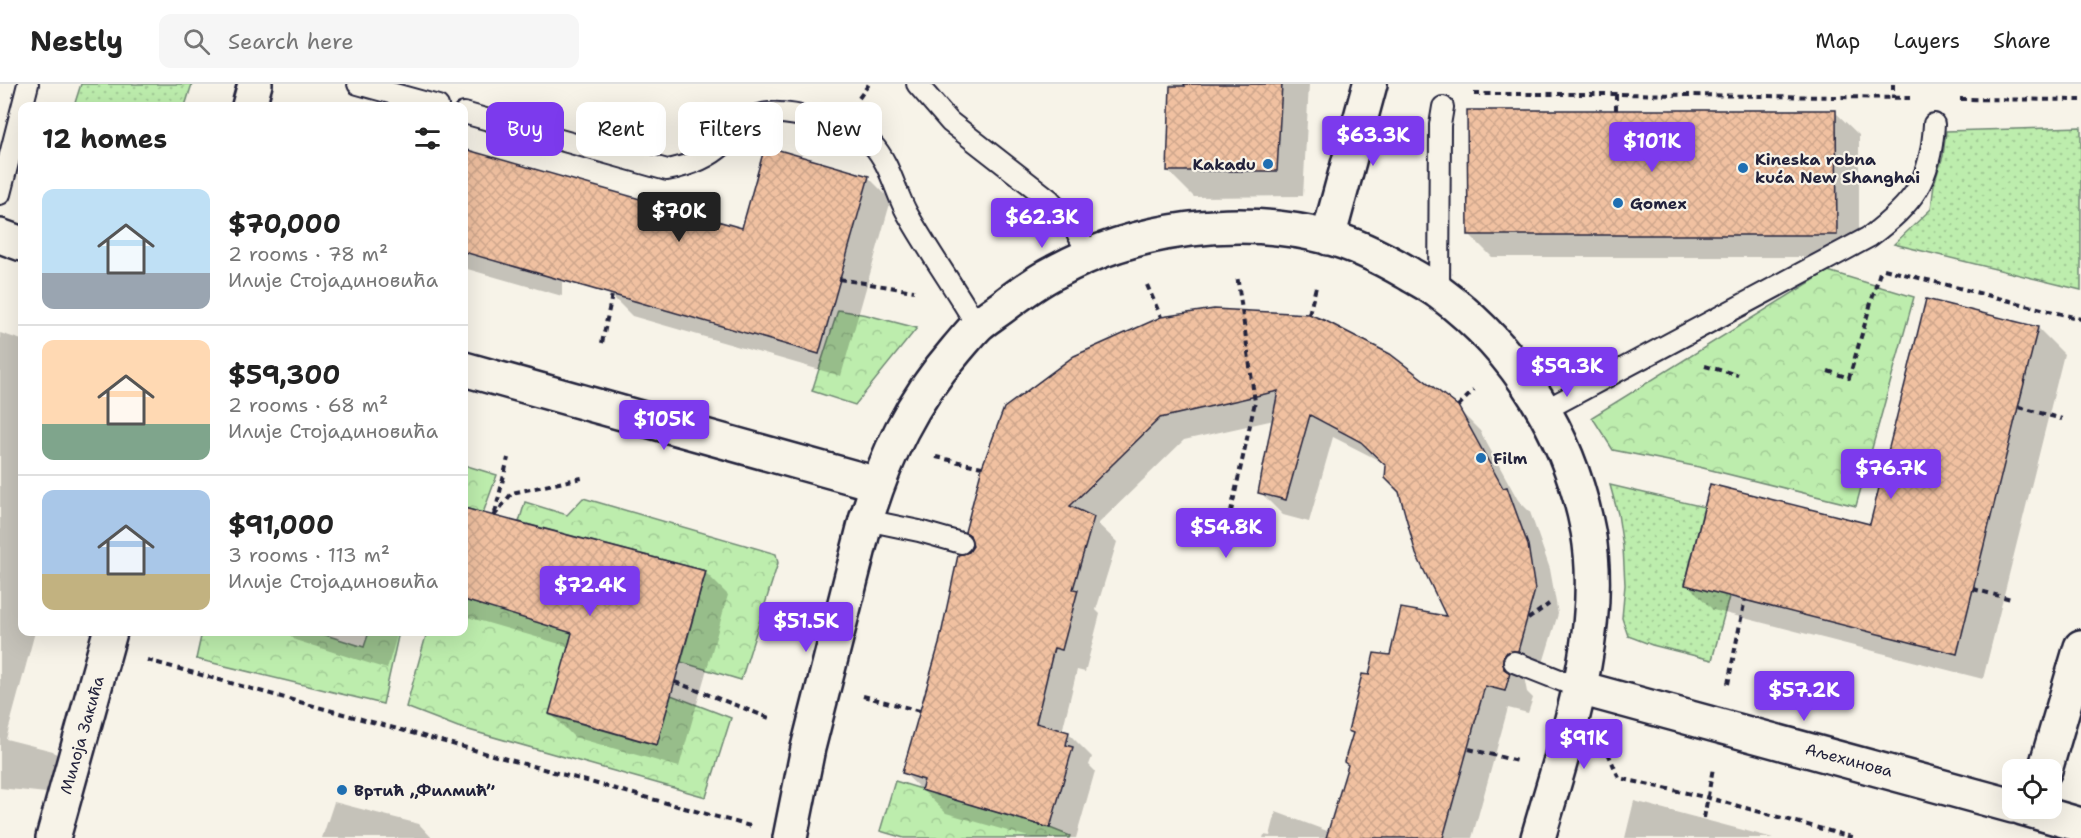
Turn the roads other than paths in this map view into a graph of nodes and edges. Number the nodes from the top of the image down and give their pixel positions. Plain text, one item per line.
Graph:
1 (28, 84) edge
2 (255, 84) edge
3 (358, 84) edge
4 (917, 84) edge
5 (1370, 84) edge
6 (23, 102) edge
7 (250, 102) edge
8 (423, 102) edge
9 (1443, 107) dead end
10 (468, 114) edge
11 (18, 123) edge
12 (1934, 124) dead end
13 (0, 194) edge
14 (0, 237) edge
15 (1328, 237) junction
16 (18, 243) edge
17 (1089, 256) junction
18 (1438, 291) junction
19 (970, 313) junction
20 (468, 370) edge
21 (1545, 410) junction
22 (877, 484) junction
23 (866, 520) junction
24 (961, 543) dead end
25 (108, 640) edge
26 (2081, 647) edge
27 (1514, 662) dead end
28 (1580, 688) junction
29 (2048, 759) edge
30 (2002, 807) edge
31 (2050, 819) edge
32 (2081, 825) edge
33 (53, 838) edge
34 (790, 838) edge
35 (1538, 838) edge

1 - 6 lane
2 - 7 street
3 - 8 lane
4 - 17 lane
5 - 15 street
9 - 18 lane
10 - 19 lane
11 - 13 lane
12 - 21 lane
14 - 16 street
15 - 17 street
15 - 18 street
17 - 19 street
18 - 21 street
19 - 22 street
20 - 22 street
21 - 28 street
22 - 23 street
23 - 24 lane
23 - 34 street
25 - 33 street, Милоја Закића
26 - 29 street
27 - 28 lane
28 - 30 street, Аљехинова
28 - 35 street
31 - 32 street, Аљехинова

